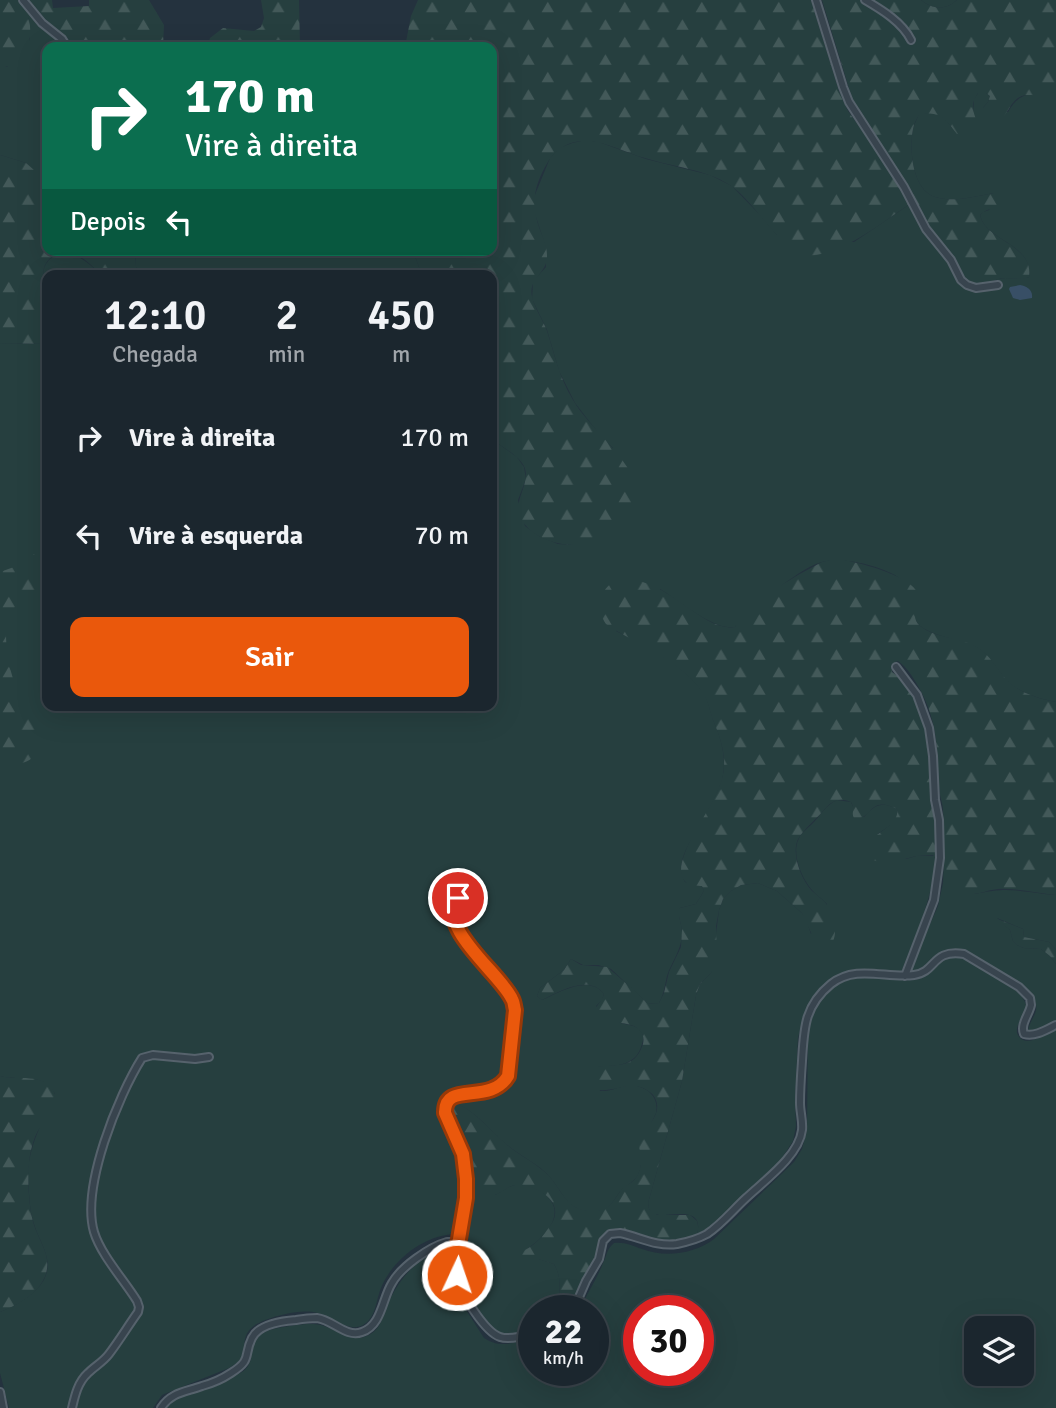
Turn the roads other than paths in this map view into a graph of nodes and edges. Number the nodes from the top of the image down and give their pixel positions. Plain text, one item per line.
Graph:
1 (23, 0) edge
2 (816, 0) edge
3 (865, 0) edge
4 (911, 40) dead end
5 (64, 42) edge
6 (998, 285) dead end
7 (896, 667) dead end
8 (458, 898) dead end
9 (905, 976) junction
10 (1056, 1025) edge
11 (209, 1057) dead end
12 (458, 1245) junction
13 (580, 1295) edge
14 (518, 1336) edge
15 (0, 1392) edge
16 (3, 1408) edge
17 (72, 1408) edge
18 (161, 1408) edge

1 - 5 street
2 - 6 street
3 - 4 street
7 - 9 street
8 - 12 street
9 - 10 street
9 - 13 street
11 - 17 street
12 - 14 street
12 - 18 street
15 - 16 street

